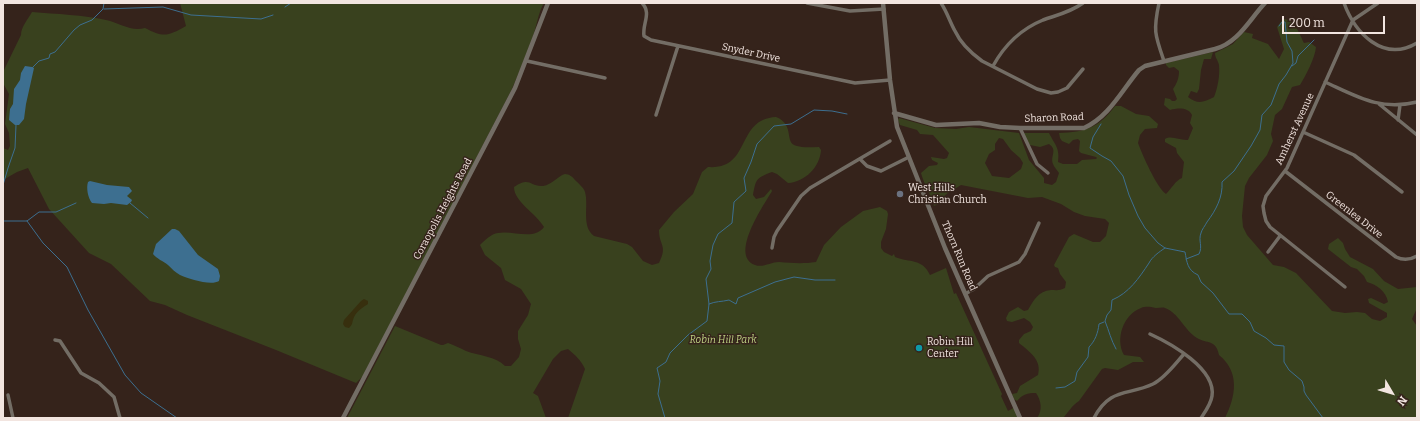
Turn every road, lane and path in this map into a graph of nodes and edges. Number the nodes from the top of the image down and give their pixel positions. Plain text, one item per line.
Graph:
1 (548, 3) edge
2 (642, 3) edge
3 (807, 3) edge
4 (883, 3) edge
5 (941, 3) edge
6 (1083, 3) edge
7 (1159, 3) edge
8 (1265, 3) edge
9 (1344, 3) edge
10 (1378, 3) edge
11 (884, 9) junction
12 (1352, 20) junction
13 (1417, 43) edge
14 (678, 46) junction
15 (527, 61) junction
16 (1164, 61) junction
17 (993, 66) junction
18 (1083, 69) dead end
19 (604, 78) dead end
20 (890, 80) junction
21 (1325, 82) junction
22 (1417, 102) edge
23 (1379, 104) junction
24 (1400, 105) junction
25 (894, 113) junction
26 (656, 115) dead end
27 (1398, 120) junction
28 (1020, 128) junction
29 (1303, 132) junction
30 (1417, 135) edge
31 (890, 141) dead end
32 (909, 157) junction
33 (860, 158) junction
34 (1285, 171) junction
35 (1048, 173) dead end
36 (1402, 192) dead end
37 (1039, 223) dead end
38 (1280, 236) junction
39 (772, 248) dead end
40 (1268, 252) dead end
41 (1417, 256) edge
42 (1345, 287) dead end
43 (965, 294) junction
44 (1150, 334) dead end
45 (55, 340) dead end
46 (1184, 354) junction
47 (8, 395) dead end
48 (13, 418) edge
49 (120, 418) edge
50 (343, 418) edge
51 (1020, 418) edge
52 (1094, 418) edge
53 (1201, 418) edge

1 - 15 street, Coraopolis Heights Road
2 - 14 street, Snyder Drive
3 - 11 street
4 - 11 street, Thorn Run Road
5 - 17 street
6 - 17 street
7 - 16 street
8 - 16 street, Sharon Road
9 - 12 street
10 - 12 street
11 - 20 street, Thorn Run Road
12 - 13 street
12 - 21 street, Amherst Avenue
14 - 20 street, Snyder Drive
14 - 26 street
15 - 19 street
15 - 50 street, Coraopolis Heights Road
16 - 28 street, Sharon Road
17 - 18 street
20 - 25 street, Thorn Run Road
21 - 23 street
21 - 29 street, Amherst Avenue
22 - 24 street
23 - 24 street
23 - 27 street
24 - 27 street
25 - 28 street, Sharon Road
25 - 32 street, Thorn Run Road
27 - 30 street
28 - 35 street
29 - 34 street, Amherst Avenue
29 - 36 street
31 - 33 street
32 - 33 street
32 - 43 street, Thorn Run Road
33 - 39 street
34 - 38 street, Amherst Avenue
34 - 41 street, Greenlea Drive
37 - 43 street
38 - 40 street
38 - 42 street, Amherst Avenue
43 - 51 street, Thorn Run Road
44 - 46 street
45 - 49 street
46 - 52 street
46 - 53 street
47 - 48 street

